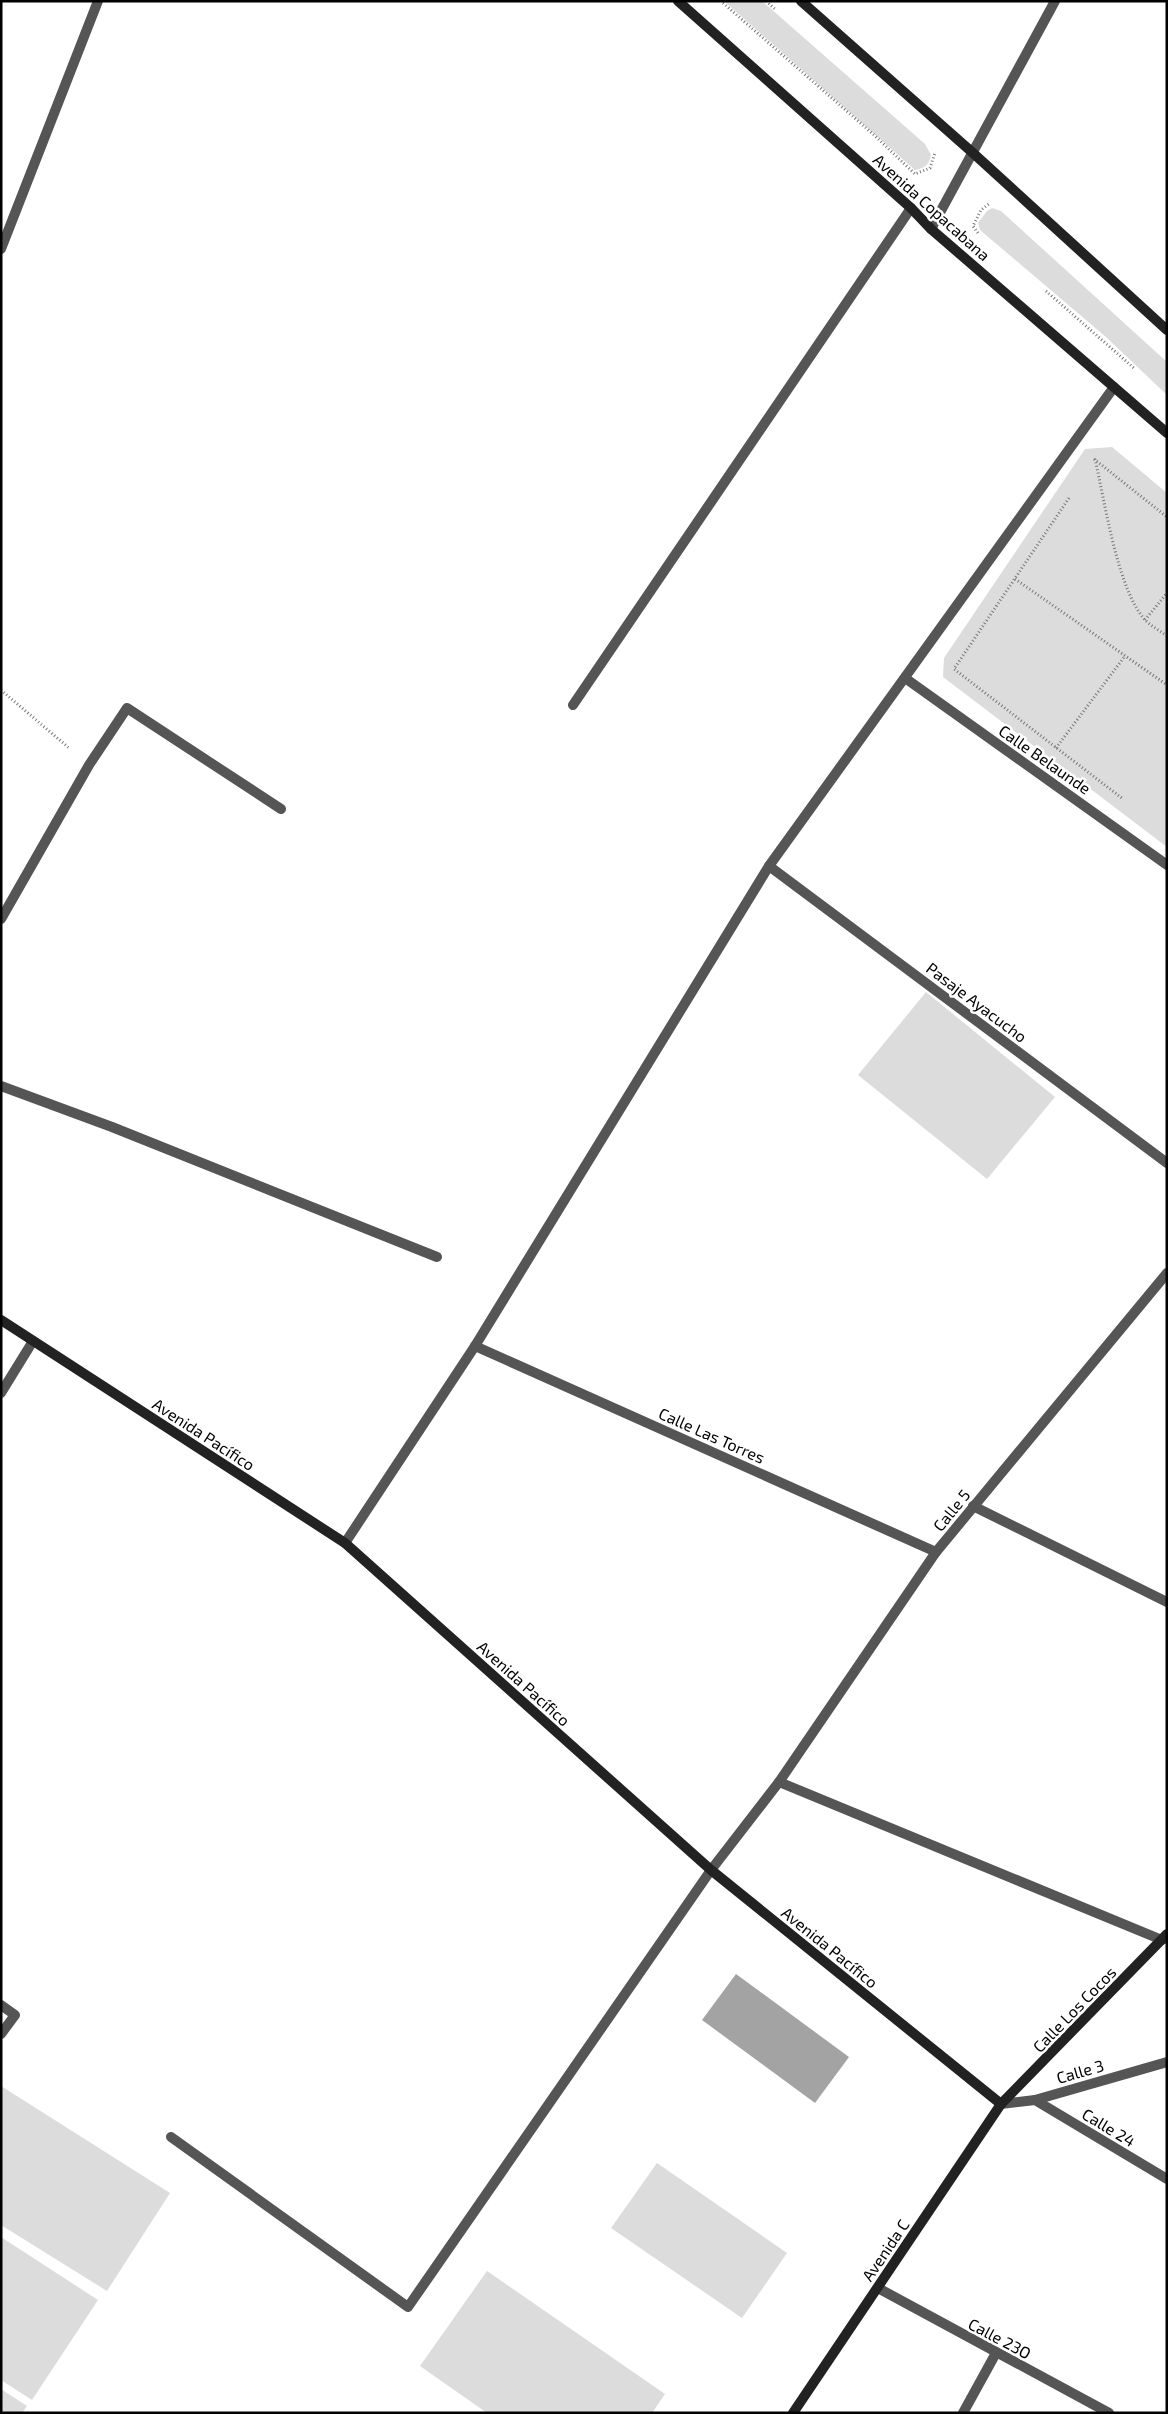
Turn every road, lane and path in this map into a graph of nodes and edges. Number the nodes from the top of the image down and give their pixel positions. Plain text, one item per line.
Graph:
1 (98, 1) edge
2 (678, 1) edge
3 (721, 1) edge
4 (766, 1) edge
5 (801, 1) edge
6 (1055, 1) edge
7 (780, 14) dead end
8 (931, 148) dead end
9 (973, 153) junction
10 (911, 208) junction
11 (981, 210) dead end
12 (932, 229) junction
13 (979, 235) dead end
14 (1, 249) edge
15 (1045, 290) dead end
16 (1167, 330) edge
17 (1138, 372) dead end
18 (1114, 387) junction
19 (1167, 433) edge
20 (1095, 459) junction
21 (1089, 467) dead end
22 (1074, 491) dead end
23 (1167, 517) edge
24 (1015, 579) junction
25 (1167, 593) edge
26 (1146, 620) junction
27 (1167, 636) edge
28 (1125, 656) junction
29 (905, 678) junction
30 (1167, 686) edge
31 (1, 690) edge
32 (573, 705) dead end
33 (1056, 748) junction
34 (89, 765) junction
35 (1127, 802) dead end
36 (281, 809) dead end
37 (1167, 865) edge
38 (769, 866) junction
39 (1, 919) edge
40 (1, 1086) edge
41 (1167, 1163) edge
42 (438, 1257) dead end
43 (1167, 1273) edge
44 (1, 1320) edge
45 (33, 1341) junction
46 (475, 1346) junction
47 (1, 1393) edge
48 (973, 1506) junction
49 (345, 1543) junction
50 (936, 1552) junction
51 (1167, 1602) edge
52 (779, 1782) junction
53 (711, 1870) junction
54 (1164, 1937) edge
55 (1, 2005) edge
56 (1, 2034) edge
57 (1167, 2062) edge
58 (1035, 2100) junction
59 (1002, 2104) junction
60 (171, 2137) dead end
61 (1167, 2179) edge
62 (878, 2288) junction
63 (996, 2353) junction
64 (793, 2413) edge
65 (963, 2413) edge
66 (1109, 2413) edge

1 - 14 street
2 - 10 street, Avenida Copacabana
3 - 8 path
4 - 7 path
5 - 9 street
6 - 9 street
9 - 12 street
9 - 16 street
10 - 12 street, Avenida Copacabana
10 - 32 street
11 - 13 path
12 - 18 street, Avenida Copacabana
15 - 17 path
18 - 19 street, Avenida Copacabana
18 - 29 street
20 - 21 path
20 - 23 path
20 - 26 path
22 - 24 path
24 - 28 path
24 - 33 path
25 - 26 path
26 - 27 path
28 - 30 path
28 - 33 path
29 - 37 street, Calle Belaunde
29 - 38 street
31 - 34 path
33 - 35 path
34 - 36 street
34 - 39 street
38 - 41 street, Pasaje Ayacucho
38 - 46 street
40 - 42 street
43 - 48 street, Calle 5
44 - 45 street, Avenida Pacífico
45 - 47 street
45 - 49 street, Avenida Pacífico
46 - 49 street
46 - 50 street, Calle Las Torres
48 - 50 street, Calle 5
48 - 51 street
49 - 53 street, Avenida Pacífico
50 - 52 street, Calle 5
52 - 53 street, Calle 5
52 - 54 street
53 - 59 street, Avenida Pacífico
53 - 60 street, Calle 5
54 - 59 street, Calle Los Cocos
55 - 56 street
57 - 58 street, Calle 3
58 - 59 street, Calle 3
58 - 61 street, Calle 24
59 - 62 street, Avenida C
62 - 63 street, Calle 23O
62 - 64 street, Avenida C
63 - 65 street
63 - 66 street, Calle 23O

